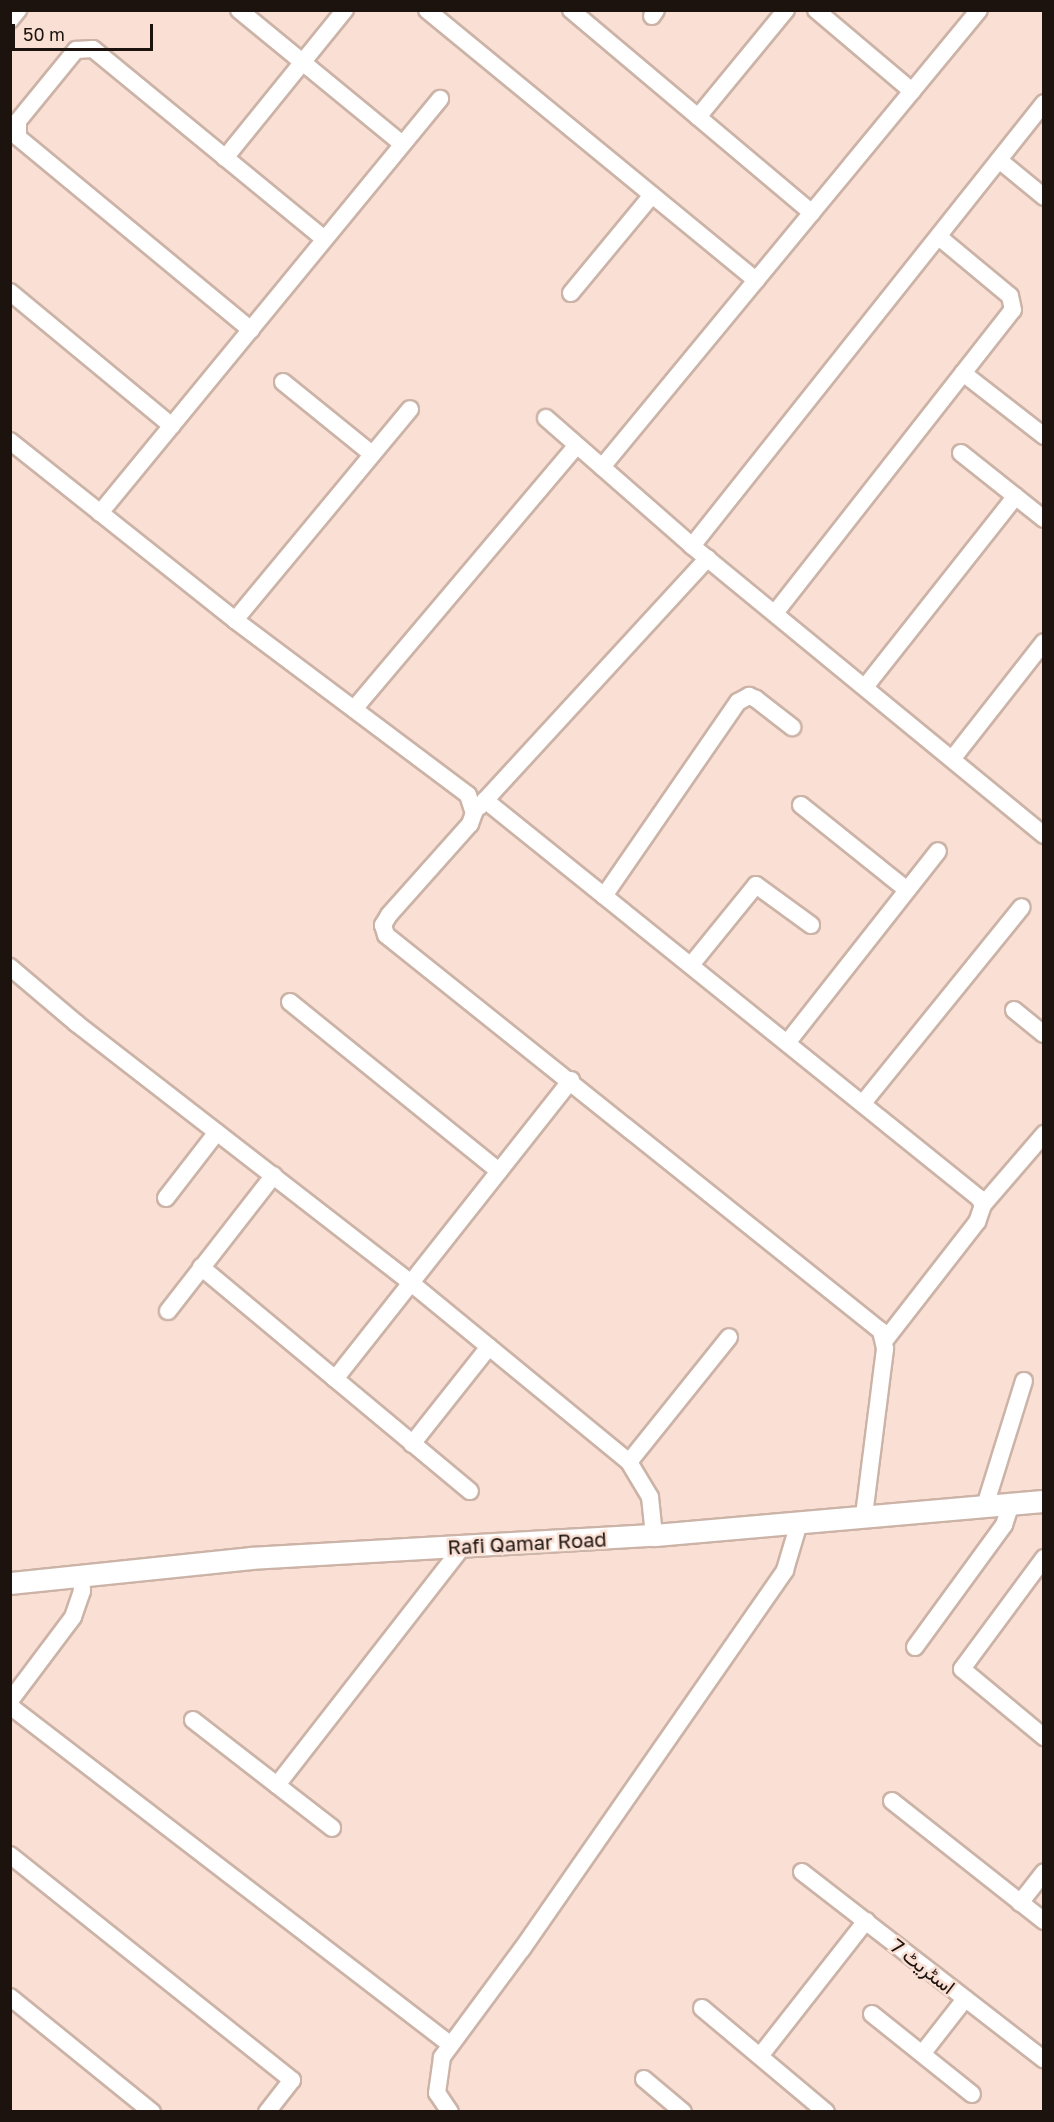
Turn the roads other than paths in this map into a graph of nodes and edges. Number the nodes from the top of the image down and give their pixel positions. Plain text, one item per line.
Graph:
1 (18, 10) edge
2 (239, 10) edge
3 (345, 10) edge
4 (427, 10) edge
5 (571, 10) edge
6 (786, 10) edge
7 (816, 10) edge
8 (979, 10) edge
9 (10, 20) edge
10 (302, 63) junction
11 (912, 91) junction
12 (440, 99) dead end
13 (1044, 103) edge
14 (698, 117) junction
15 (402, 144) junction
16 (225, 158) junction
17 (999, 160) junction
18 (652, 195) junction
19 (1044, 197) edge
20 (812, 213) junction
21 (939, 237) junction
22 (324, 239) junction
23 (756, 280) junction
24 (10, 292) edge
25 (571, 293) dead end
26 (251, 330) junction
27 (963, 373) junction
28 (283, 382) dead end
29 (410, 409) dead end
30 (546, 418) dead end
31 (172, 426) junction
32 (1044, 436) edge
33 (10, 441) edge
34 (576, 446) junction
35 (961, 453) dead end
36 (372, 454) junction
37 (602, 467) junction
38 (1016, 496) junction
39 (100, 513) junction
40 (1044, 519) edge
41 (692, 546) junction
42 (708, 558) junction
43 (775, 613) junction
44 (235, 620) junction
45 (1044, 642) edge
46 (865, 687) junction
47 (354, 709) junction
48 (792, 727) dead end
49 (953, 758) junction
50 (486, 800) junction
51 (801, 805) dead end
52 (474, 813) junction
53 (1044, 835) edge
54 (938, 851) dead end
55 (907, 890) junction
56 (604, 896) junction
57 (1022, 907) dead end
58 (812, 925) dead end
59 (691, 965) junction
60 (10, 967) edge
61 (290, 1002) dead end
62 (1014, 1010) dead end
63 (1044, 1034) edge
64 (788, 1043) junction
65 (571, 1080) junction
66 (863, 1103) junction
67 (217, 1132) junction
68 (1044, 1134) edge
69 (499, 1171) junction
70 (274, 1175) junction
71 (166, 1198) dead end
72 (983, 1205) junction
73 (201, 1267) junction
74 (411, 1282) junction
75 (168, 1311) dead end
76 (729, 1337) dead end
77 (886, 1339) junction
78 (489, 1347) junction
79 (335, 1379) junction
80 (1024, 1382) dead end
81 (412, 1444) junction
82 (629, 1461) junction
83 (470, 1491) dead end
84 (1044, 1501) edge
85 (1011, 1504) junction
86 (985, 1506) junction
87 (864, 1515) junction
88 (799, 1523) junction
89 (654, 1535) junction
90 (463, 1546) junction
91 (1044, 1558) edge
92 (81, 1576) junction
93 (10, 1583) edge
94 (915, 1647) dead end
95 (10, 1701) edge
96 (10, 1706) edge
97 (193, 1719) dead end
98 (1044, 1737) edge
99 (277, 1785) junction
100 (892, 1801) dead end
101 (332, 1828) dead end
102 (10, 1855) edge
103 (802, 1872) dead end
104 (1044, 1872) edge
105 (1020, 1903) junction
106 (866, 1921) junction
107 (1044, 1921) edge
108 (10, 1997) edge
109 (965, 1999) junction
110 (702, 2008) dead end
111 (872, 2014) dead end
112 (451, 2045) junction
113 (922, 2054) junction
114 (760, 2056) junction
115 (1044, 2060) edge
116 (644, 2079) dead end
117 (972, 2094) dead end
118 (152, 2112) edge
119 (267, 2112) edge
120 (450, 2112) edge
121 (683, 2112) edge
122 (826, 2112) edge

1 - 9 street
2 - 10 street
3 - 10 street
4 - 18 street
5 - 14 street
6 - 14 street
7 - 11 street
8 - 11 street
10 - 15 street
10 - 16 street
11 - 20 street
12 - 15 street
13 - 17 street
14 - 20 street
15 - 22 street
16 - 22 street
16 - 26 street
17 - 19 street
17 - 21 street
18 - 23 street
18 - 25 street
20 - 23 street
21 - 27 street
21 - 41 street
22 - 26 street
23 - 37 street
24 - 31 street
26 - 31 street
27 - 32 street
27 - 43 street
28 - 36 street
29 - 36 street
30 - 34 street
31 - 39 street
33 - 39 street
34 - 37 street
34 - 47 street
35 - 38 street
36 - 44 street
37 - 41 street
38 - 40 street
38 - 46 street
39 - 44 street
41 - 42 street
42 - 43 street
42 - 50 street
43 - 46 street
44 - 47 street
45 - 49 street
46 - 49 street
47 - 52 street
48 - 56 street
49 - 53 street
50 - 52 street
50 - 56 street
51 - 55 street
52 - 65 street
54 - 55 street
55 - 64 street
56 - 59 street
57 - 66 street
58 - 59 street
59 - 64 street
60 - 67 street
61 - 69 street
62 - 63 street
64 - 66 street
65 - 69 street
65 - 77 street
66 - 72 street
67 - 70 street
67 - 71 street
68 - 72 street
69 - 74 street
70 - 73 street
70 - 74 street
72 - 77 street
73 - 75 street
73 - 79 street
74 - 78 street
74 - 79 street
76 - 82 street
77 - 87 street
78 - 81 street
78 - 82 street
79 - 81 street
80 - 86 street
81 - 83 street
82 - 89 street
84 - 85 street, Rafi Qamar Road
85 - 86 street, Rafi Qamar Road
85 - 94 street
86 - 87 street, Rafi Qamar Road
87 - 88 street, Rafi Qamar Road
88 - 89 street, Rafi Qamar Road
88 - 112 street
89 - 90 street, Rafi Qamar Road
90 - 92 street, Rafi Qamar Road
90 - 99 street
91 - 98 street
92 - 93 street, Rafi Qamar Road
92 - 95 street
96 - 112 street
97 - 99 street
99 - 101 street
100 - 105 street
102 - 119 street
103 - 106 street, اسٹریٹ 7
104 - 105 street
105 - 107 street
106 - 109 street, اسٹریٹ 7
106 - 114 street
108 - 118 street
109 - 113 street
109 - 115 street, اسٹریٹ 7
110 - 114 street
111 - 113 street
112 - 120 street
113 - 117 street
114 - 122 street
116 - 121 street

